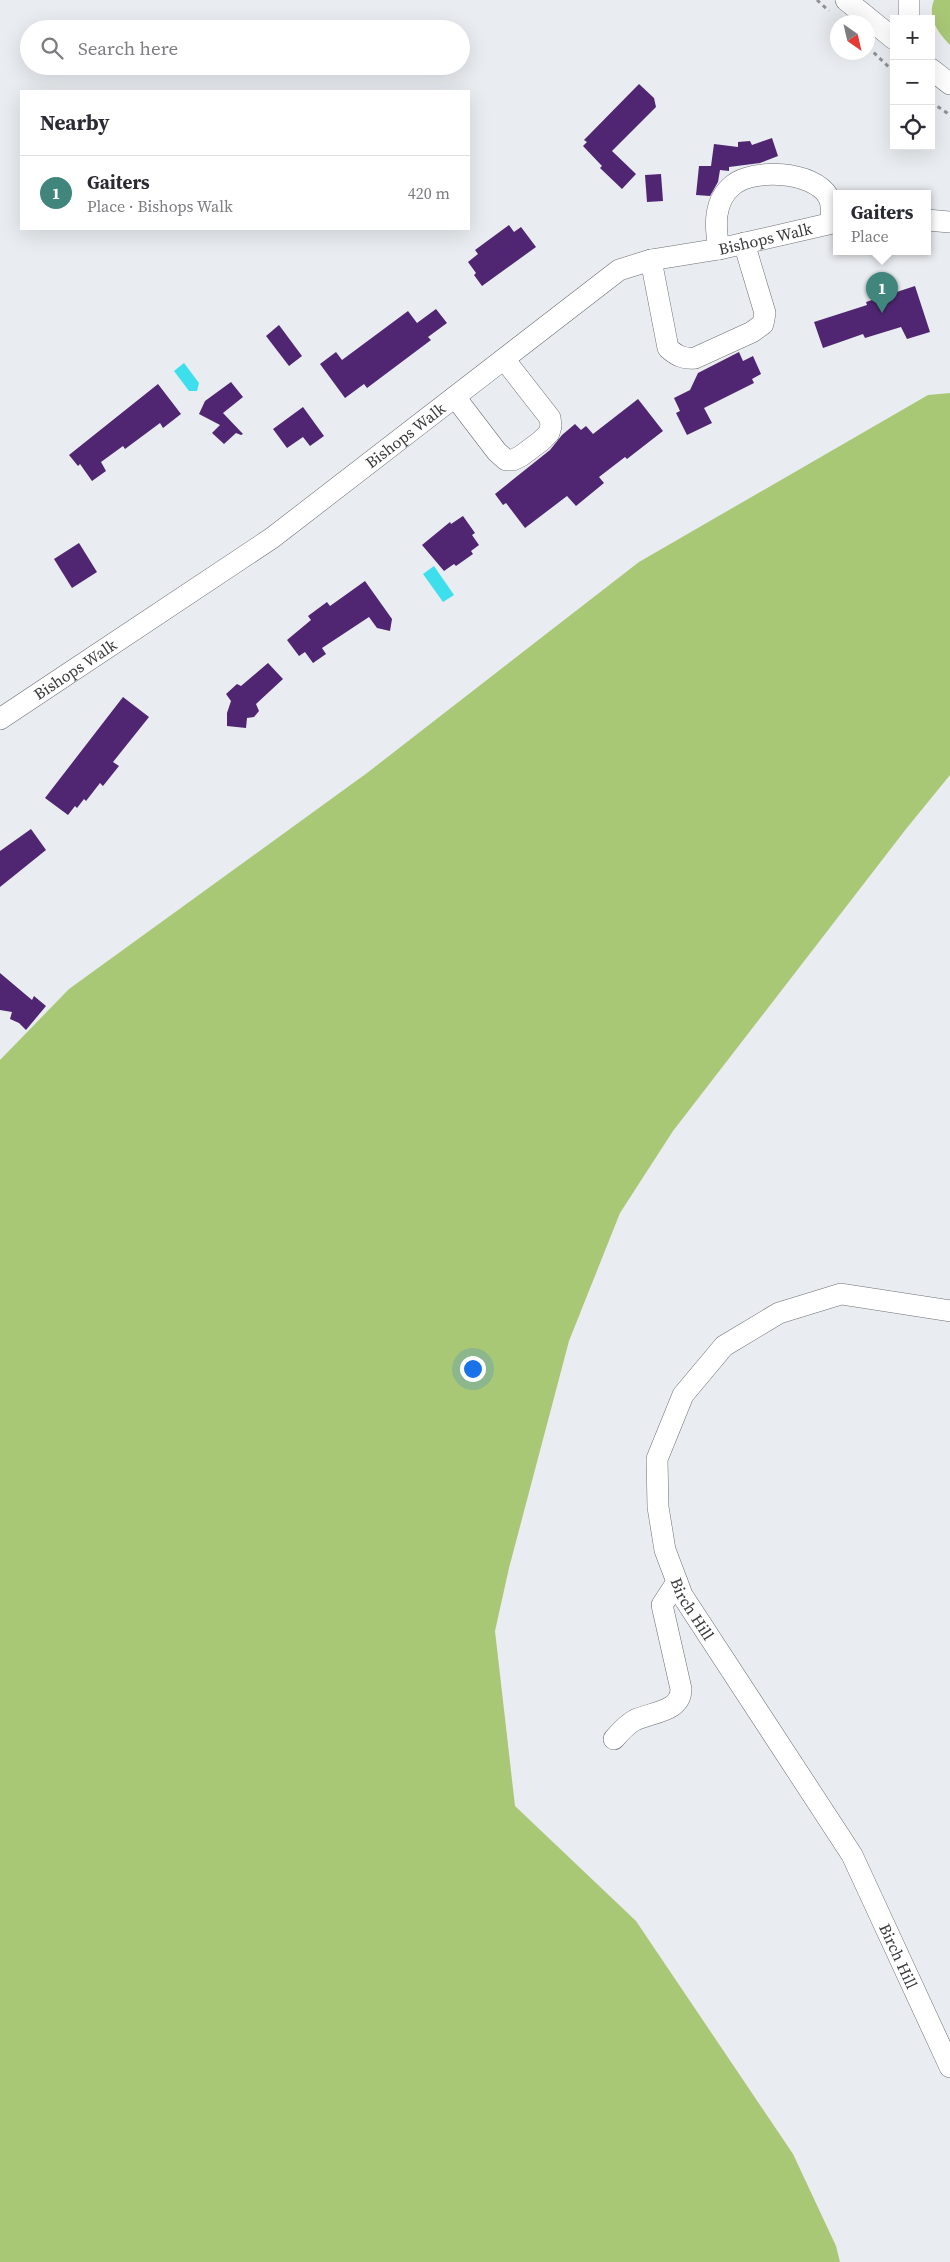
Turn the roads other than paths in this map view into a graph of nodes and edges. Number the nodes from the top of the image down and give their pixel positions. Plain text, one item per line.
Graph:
1 (846, 0) edge
2 (910, 0) edge
3 (909, 15) edge
4 (890, 36) edge
5 (935, 72) edge
6 (950, 84) edge
7 (833, 215) edge
8 (931, 220) edge
9 (833, 222) edge
10 (950, 222) edge
11 (744, 243) junction
12 (719, 249) junction
13 (651, 260) junction
14 (504, 359) junction
15 (455, 397) junction
16 (0, 718) edge
17 (950, 1311) edge
18 (677, 1582) junction
19 (614, 1739) dead end
20 (950, 2067) edge

1 - 4 street
2 - 3 street
5 - 6 street
7 - 12 street
8 - 10 street
9 - 11 street, Bishops Walk
11 - 12 street, Bishops Walk
11 - 13 street
12 - 13 street, Bishops Walk
13 - 14 street, Bishops Walk
14 - 15 street, Bishops Walk
14 - 15 street
15 - 16 street, Bishops Walk
17 - 18 street, Birch Hill
18 - 19 street
18 - 20 street, Birch Hill

